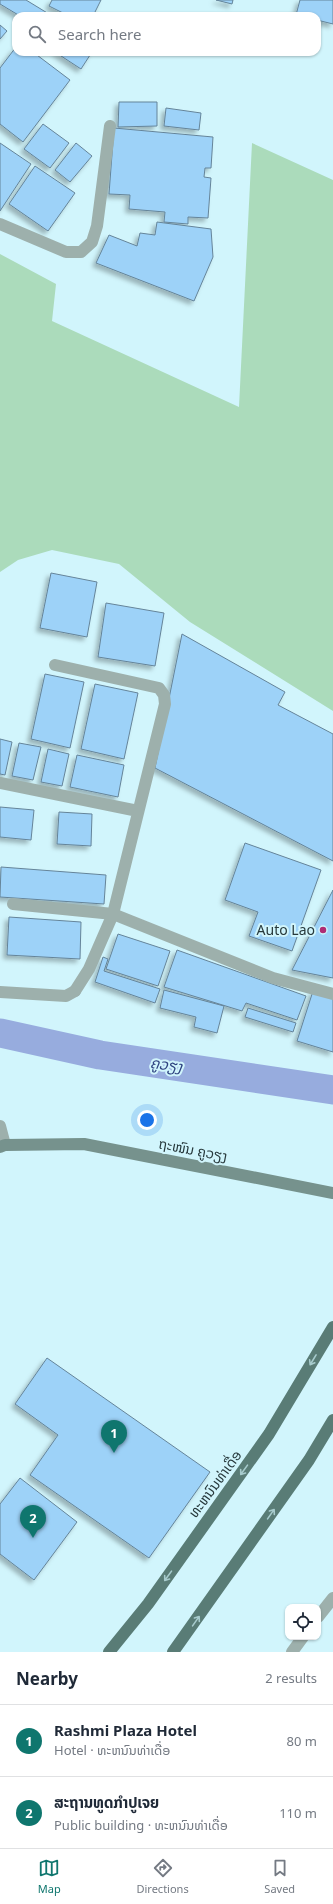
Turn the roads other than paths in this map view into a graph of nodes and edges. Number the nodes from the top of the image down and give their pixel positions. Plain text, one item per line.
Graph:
1 (110, 126) dead end
2 (0, 224) edge
3 (55, 665) dead end
4 (0, 783) edge
5 (138, 811) junction
6 (12, 904) dead end
7 (113, 914) junction
8 (0, 992) edge
9 (333, 994) edge
10 (0, 1126) edge
11 (2, 1146) edge
12 (333, 1193) edge
13 (333, 1327) edge
14 (333, 1420) edge
15 (333, 1598) edge
16 (321, 1613) edge
17 (301, 1640) edge
18 (110, 1652) edge
19 (173, 1652) edge
20 (292, 1652) edge

1 - 2 street
3 - 5 street
4 - 5 street
5 - 7 street
6 - 7 street
7 - 8 street
7 - 9 street
10 - 11 street
11 - 12 street, ຖະໜົນ ຄູວຽງ
13 -> 18 main road, ທະຫນົນທ່າເດື່ອ
19 -> 14 main road
15 - 16 street
17 - 20 street

